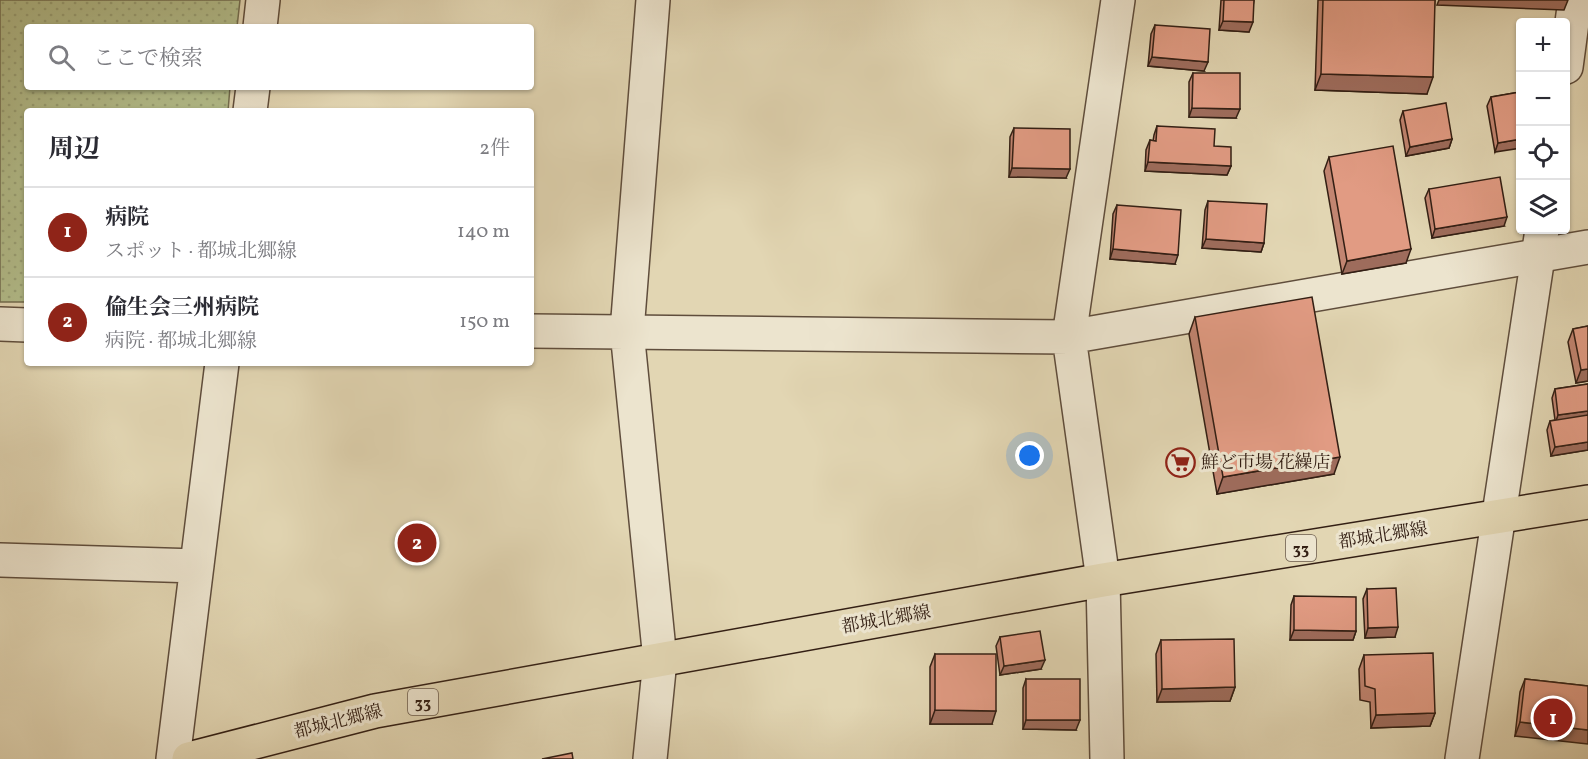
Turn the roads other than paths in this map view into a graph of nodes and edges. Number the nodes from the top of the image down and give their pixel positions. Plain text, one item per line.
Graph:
1 (263, 0) edge
2 (653, 0) edge
3 (1118, 0) edge
4 (1575, 0) edge
5 (260, 24) edge
6 (1570, 37) edge
7 (253, 90) edge
8 (250, 108) edge
9 (1540, 242) edge
10 (1588, 247) edge
11 (0, 324) edge
12 (24, 325) edge
13 (534, 331) edge
14 (627, 331) junction
15 (1069, 337) junction
16 (222, 366) edge
17 (1588, 502) edge
18 (1499, 517) junction
19 (0, 560) edge
20 (197, 566) junction
21 (1103, 580) junction
22 (660, 660) junction
23 (173, 759) edge
24 (189, 759) edge
25 (650, 759) edge
26 (1107, 759) edge
27 (1462, 759) edge

1 - 5 street
2 - 14 street
3 - 15 street
4 - 6 street
7 - 8 street
9 - 10 street
9 - 15 street
9 - 18 street
11 - 12 street
13 - 14 street
14 - 15 street
14 - 22 street
15 - 21 street
16 - 20 street
17 - 18 main road, 都城北郷線 / 33
18 - 21 main road, 都城北郷線 / 33
18 - 27 street
19 - 20 street
20 - 23 street
21 - 22 main road, 都城北郷線 / 33
21 - 26 street
22 - 24 main road, 都城北郷線 / 33
22 - 25 street

